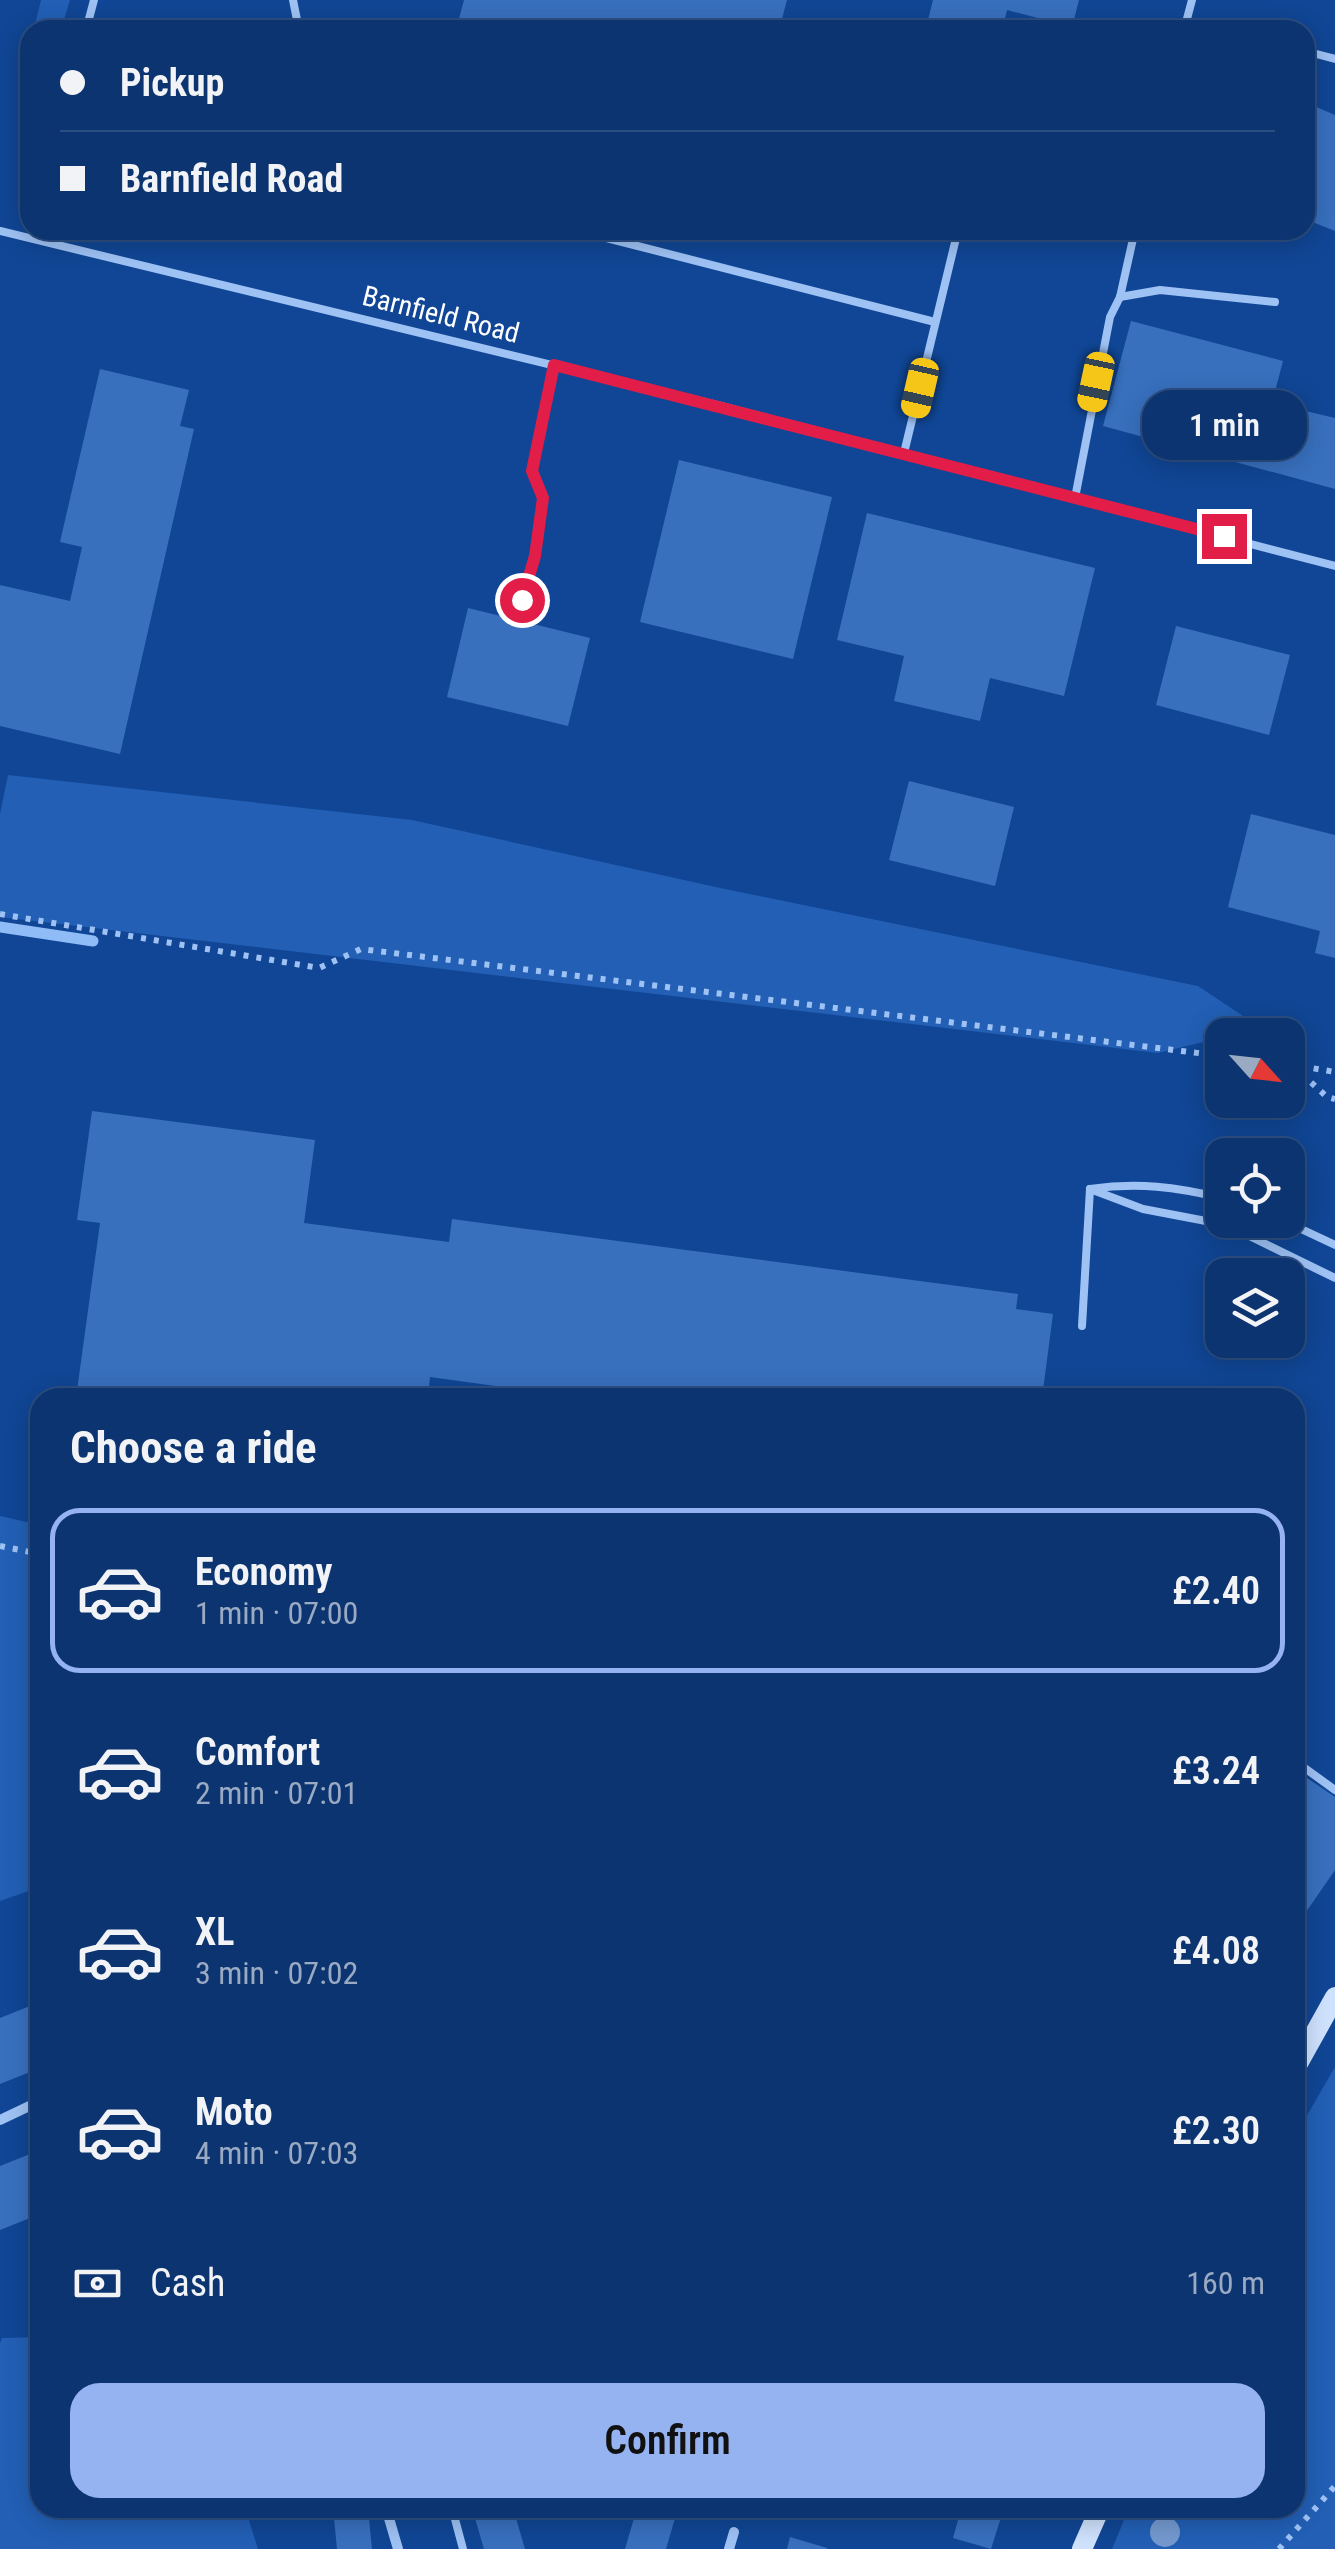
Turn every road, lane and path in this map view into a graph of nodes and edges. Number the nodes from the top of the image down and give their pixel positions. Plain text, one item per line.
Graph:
1 (57, 240) edge
2 (614, 240) edge
3 (956, 240) edge
4 (1133, 240) edge
5 (1120, 297) junction
6 (1275, 302) dead end
7 (935, 322) junction
8 (554, 365) junction
9 (904, 453) junction
10 (1075, 498) junction
11 (1335, 566) edge
12 (522, 600) dead end
13 (0, 914) edge
14 (1205, 1054) edge
15 (1305, 1067) edge
16 (1335, 1072) edge
17 (1305, 1078) edge
18 (1335, 1099) edge
19 (1090, 1190) junction
20 (1205, 1194) edge
21 (1305, 1231) edge
22 (1335, 1245) edge
23 (1335, 1278) edge
24 (1082, 1326) dead end
25 (0, 1546) edge
26 (30, 1552) edge
27 (1305, 1768) edge
28 (1335, 1790) edge
29 (1335, 1997) edge
30 (1305, 2051) edge
31 (30, 2106) edge
32 (0, 2120) edge
33 (1335, 2486) edge
34 (389, 2518) edge
35 (455, 2518) edge
36 (1096, 2518) edge
37 (734, 2532) dead end
38 (398, 2549) edge
39 (463, 2549) edge
40 (729, 2549) edge
41 (1082, 2549) edge
42 (1279, 2549) edge

1 - 8 lane, Barnfield Road
2 - 7 lane
3 - 7 lane
4 - 5 lane
5 - 6 lane
5 - 10 lane
7 - 9 lane
8 - 9 lane, Barnfield Road
8 - 12 lane
9 - 10 lane, Barnfield Road
10 - 11 lane, Barnfield Road
13 - 14 path
15 - 16 path
17 - 18 path
19 - 20 lane
19 - 23 lane
19 - 24 lane
21 - 22 lane
25 - 26 path
27 - 28 lane
29 - 30 street
31 - 32 street
33 - 42 path
34 - 38 street
35 - 39 lane
36 - 41 street
37 - 40 street

